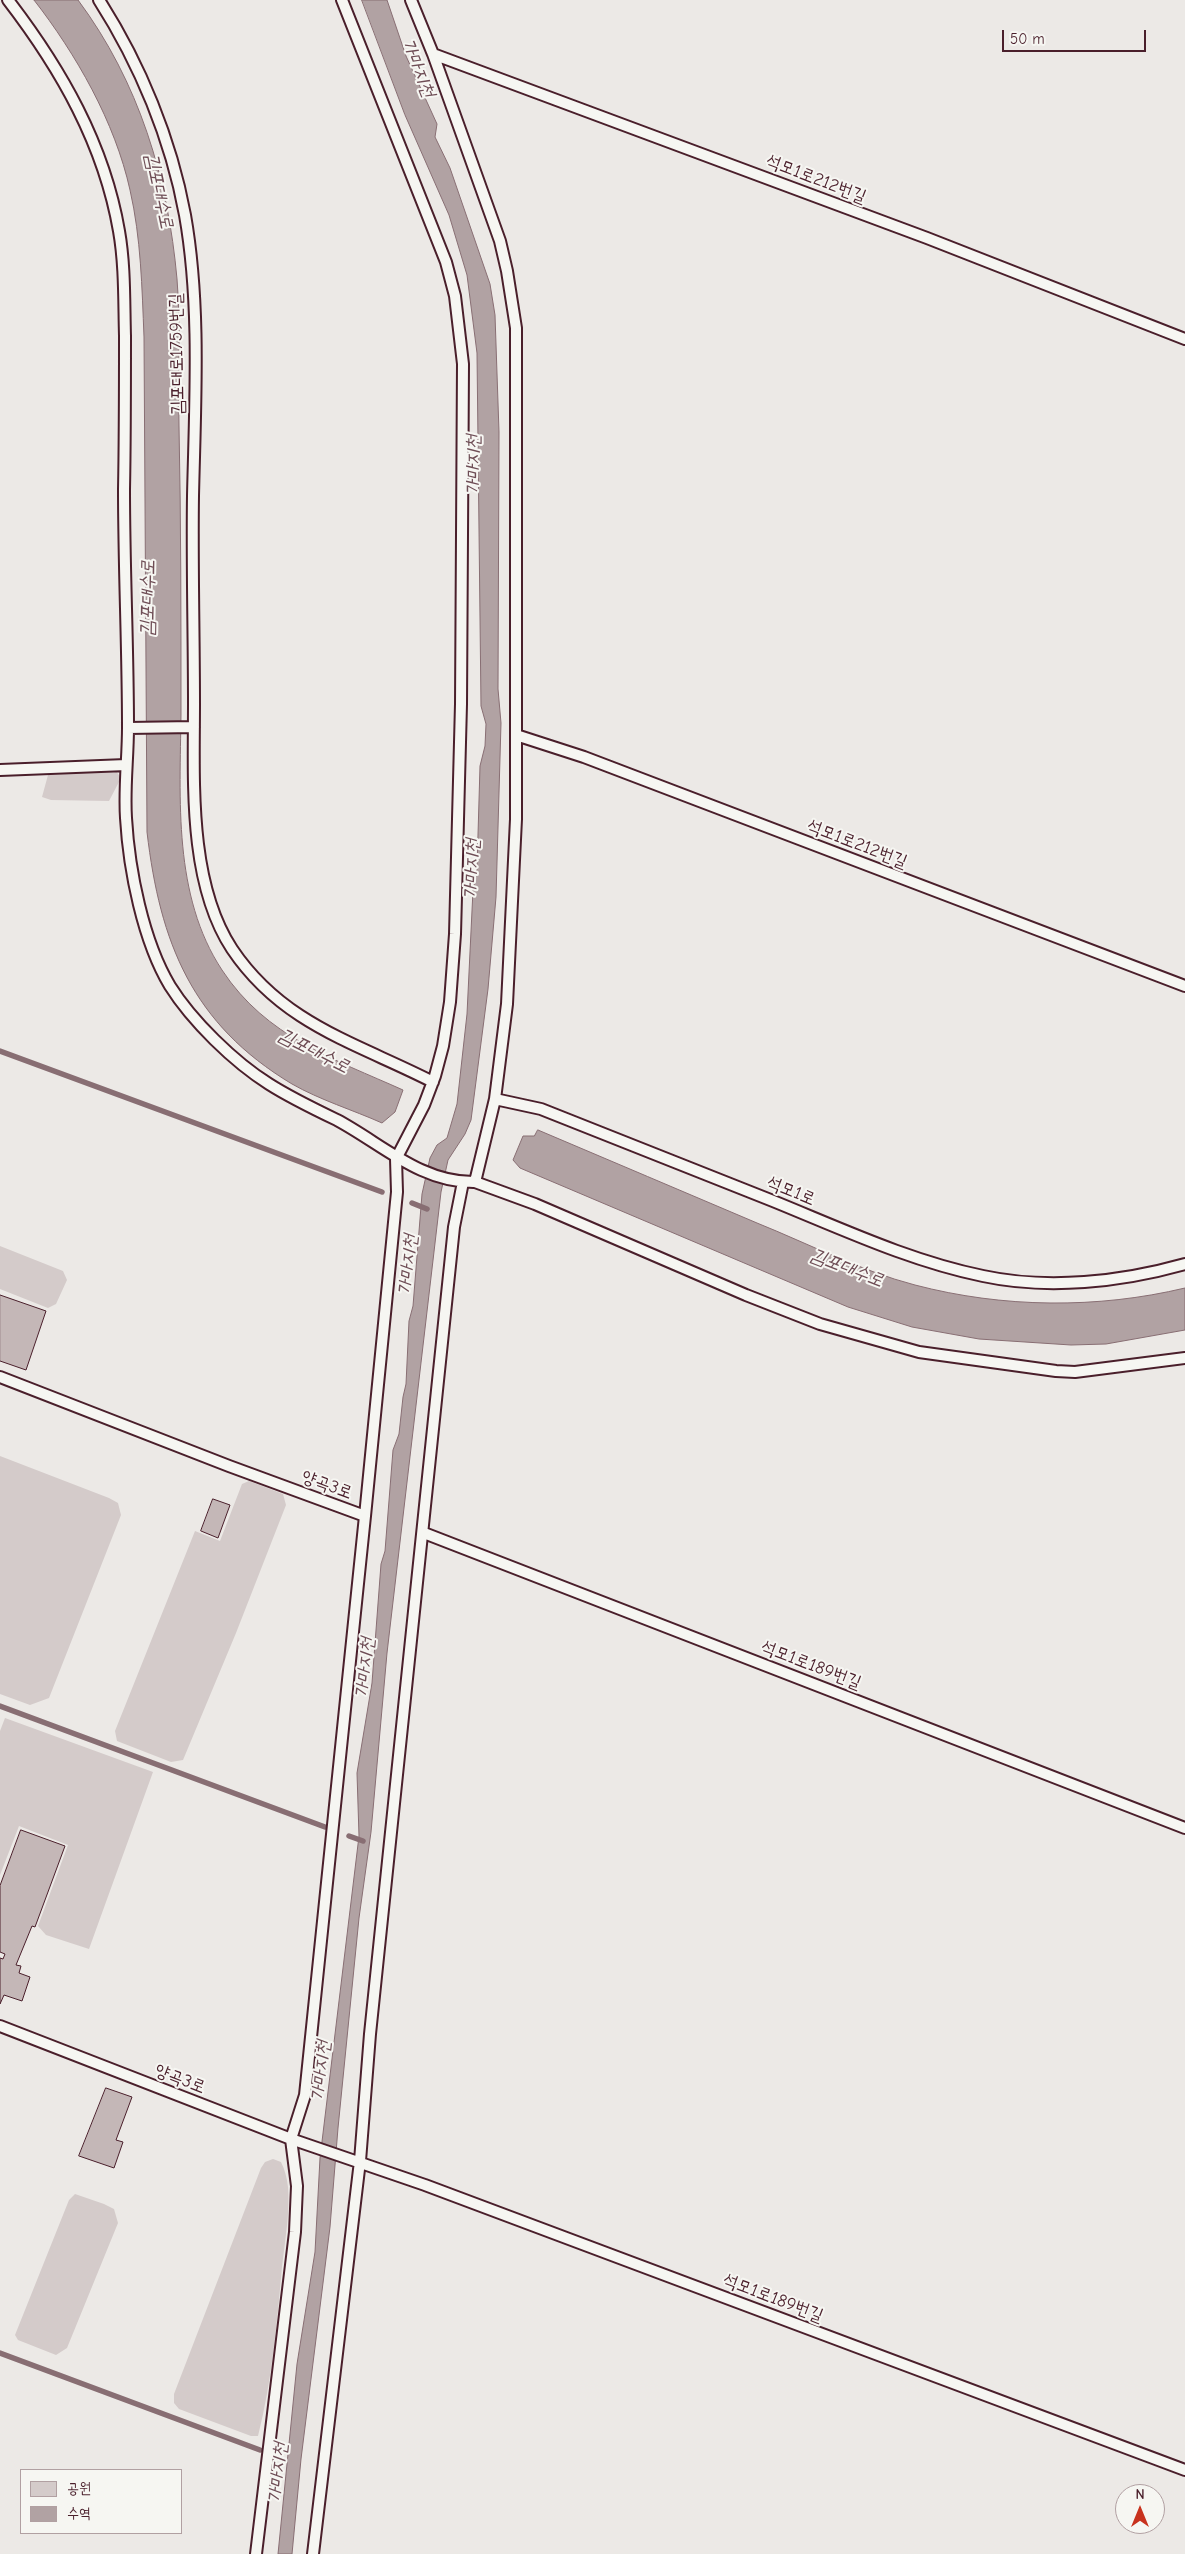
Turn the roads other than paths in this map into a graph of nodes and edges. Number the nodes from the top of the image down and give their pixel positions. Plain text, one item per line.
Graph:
1 (8, 0) edge
2 (99, 0) edge
3 (342, 0) edge
4 (411, 0) edge
5 (433, 54) junction
6 (1185, 339) edge
7 (189, 727) junction
8 (132, 728) junction
9 (516, 735) junction
10 (126, 765) junction
11 (0, 770) edge
12 (1185, 986) edge
13 (433, 1082) junction
14 (495, 1099) junction
15 (396, 1159) junction
16 (459, 1182) junction
17 (475, 1182) junction
18 (1185, 1264) edge
19 (1185, 1358) edge
20 (0, 1377) edge
21 (366, 1516) junction
22 (424, 1533) junction
23 (1185, 1828) edge
24 (0, 2026) edge
25 (295, 2139) junction
26 (349, 2157) joint
27 (360, 2161) junction
28 (1185, 2470) edge
29 (256, 2554) edge
30 (313, 2554) edge

1 - 8 lane
2 - 7 lane, 김포대로1759번길
3 - 13 lane
4 - 5 lane
5 - 6 lane, 석모1로212번길
5 - 9 lane
7 - 8 lane
7 - 13 lane, 김포대로1759번길
8 - 10 lane
9 - 12 lane, 석모1로212번길
9 - 14 lane
10 - 11 lane
10 - 15 lane
13 - 15 lane
14 - 17 lane
14 - 18 lane, 석모1로
15 - 16 lane
15 - 21 lane, 양곡3로
16 - 17 lane
16 - 22 lane
17 - 19 lane
20 - 21 lane, 양곡3로
21 - 25 lane
22 - 23 lane, 석모1로189번길
22 - 27 lane
24 - 25 lane, 양곡3로
25 - 26 lane, 양곡3로
25 - 29 lane
26 - 27 lane, 석모1로189번길
27 - 28 lane, 석모1로189번길
27 - 30 lane

